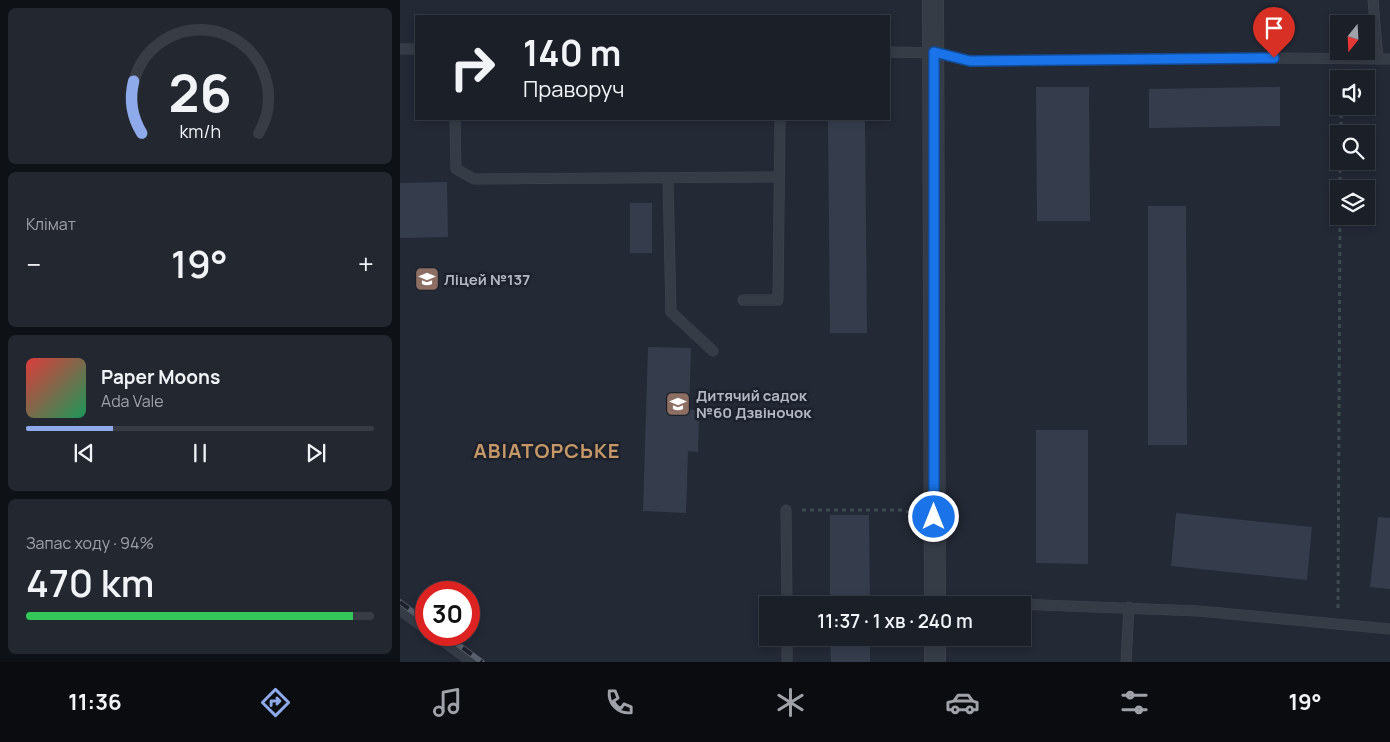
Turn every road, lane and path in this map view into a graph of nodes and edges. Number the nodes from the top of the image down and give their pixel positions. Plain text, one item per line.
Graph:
1 (933, 0) edge
2 (1373, 0) edge
3 (400, 49) edge
4 (415, 49) edge
5 (890, 52) edge
6 (934, 52) junction
7 (1378, 59) junction
8 (1390, 59) edge
9 (455, 120) edge
10 (780, 120) edge
11 (779, 176) junction
12 (668, 178) junction
13 (1340, 225) edge
14 (743, 300) dead end
15 (713, 351) dead end
16 (786, 510) joint
17 (934, 517) junction
18 (787, 596) edge
19 (935, 596) edge
20 (1031, 605) edge
21 (1130, 607) junction
22 (400, 610) edge
23 (415, 621) edge
24 (1338, 624) junction
25 (1390, 629) edge
26 (450, 646) edge
27 (787, 646) edge
28 (935, 646) edge
29 (472, 662) edge
30 (787, 662) edge
31 (935, 662) edge
32 (1126, 662) edge

1 - 6 street
2 - 7 lane
3 - 4 lane
5 - 6 lane
6 - 7 lane
6 - 17 street
7 - 8 lane
9 - 12 lane
10 - 11 lane
11 - 12 lane
11 - 14 lane
12 - 15 lane
13 - 24 path
16 - 17 path
16 - 18 lane
17 - 19 street
20 - 21 lane
21 - 24 lane
21 - 32 lane
22 - 23 lane
24 - 25 lane
26 - 29 lane
27 - 30 lane
28 - 31 street

